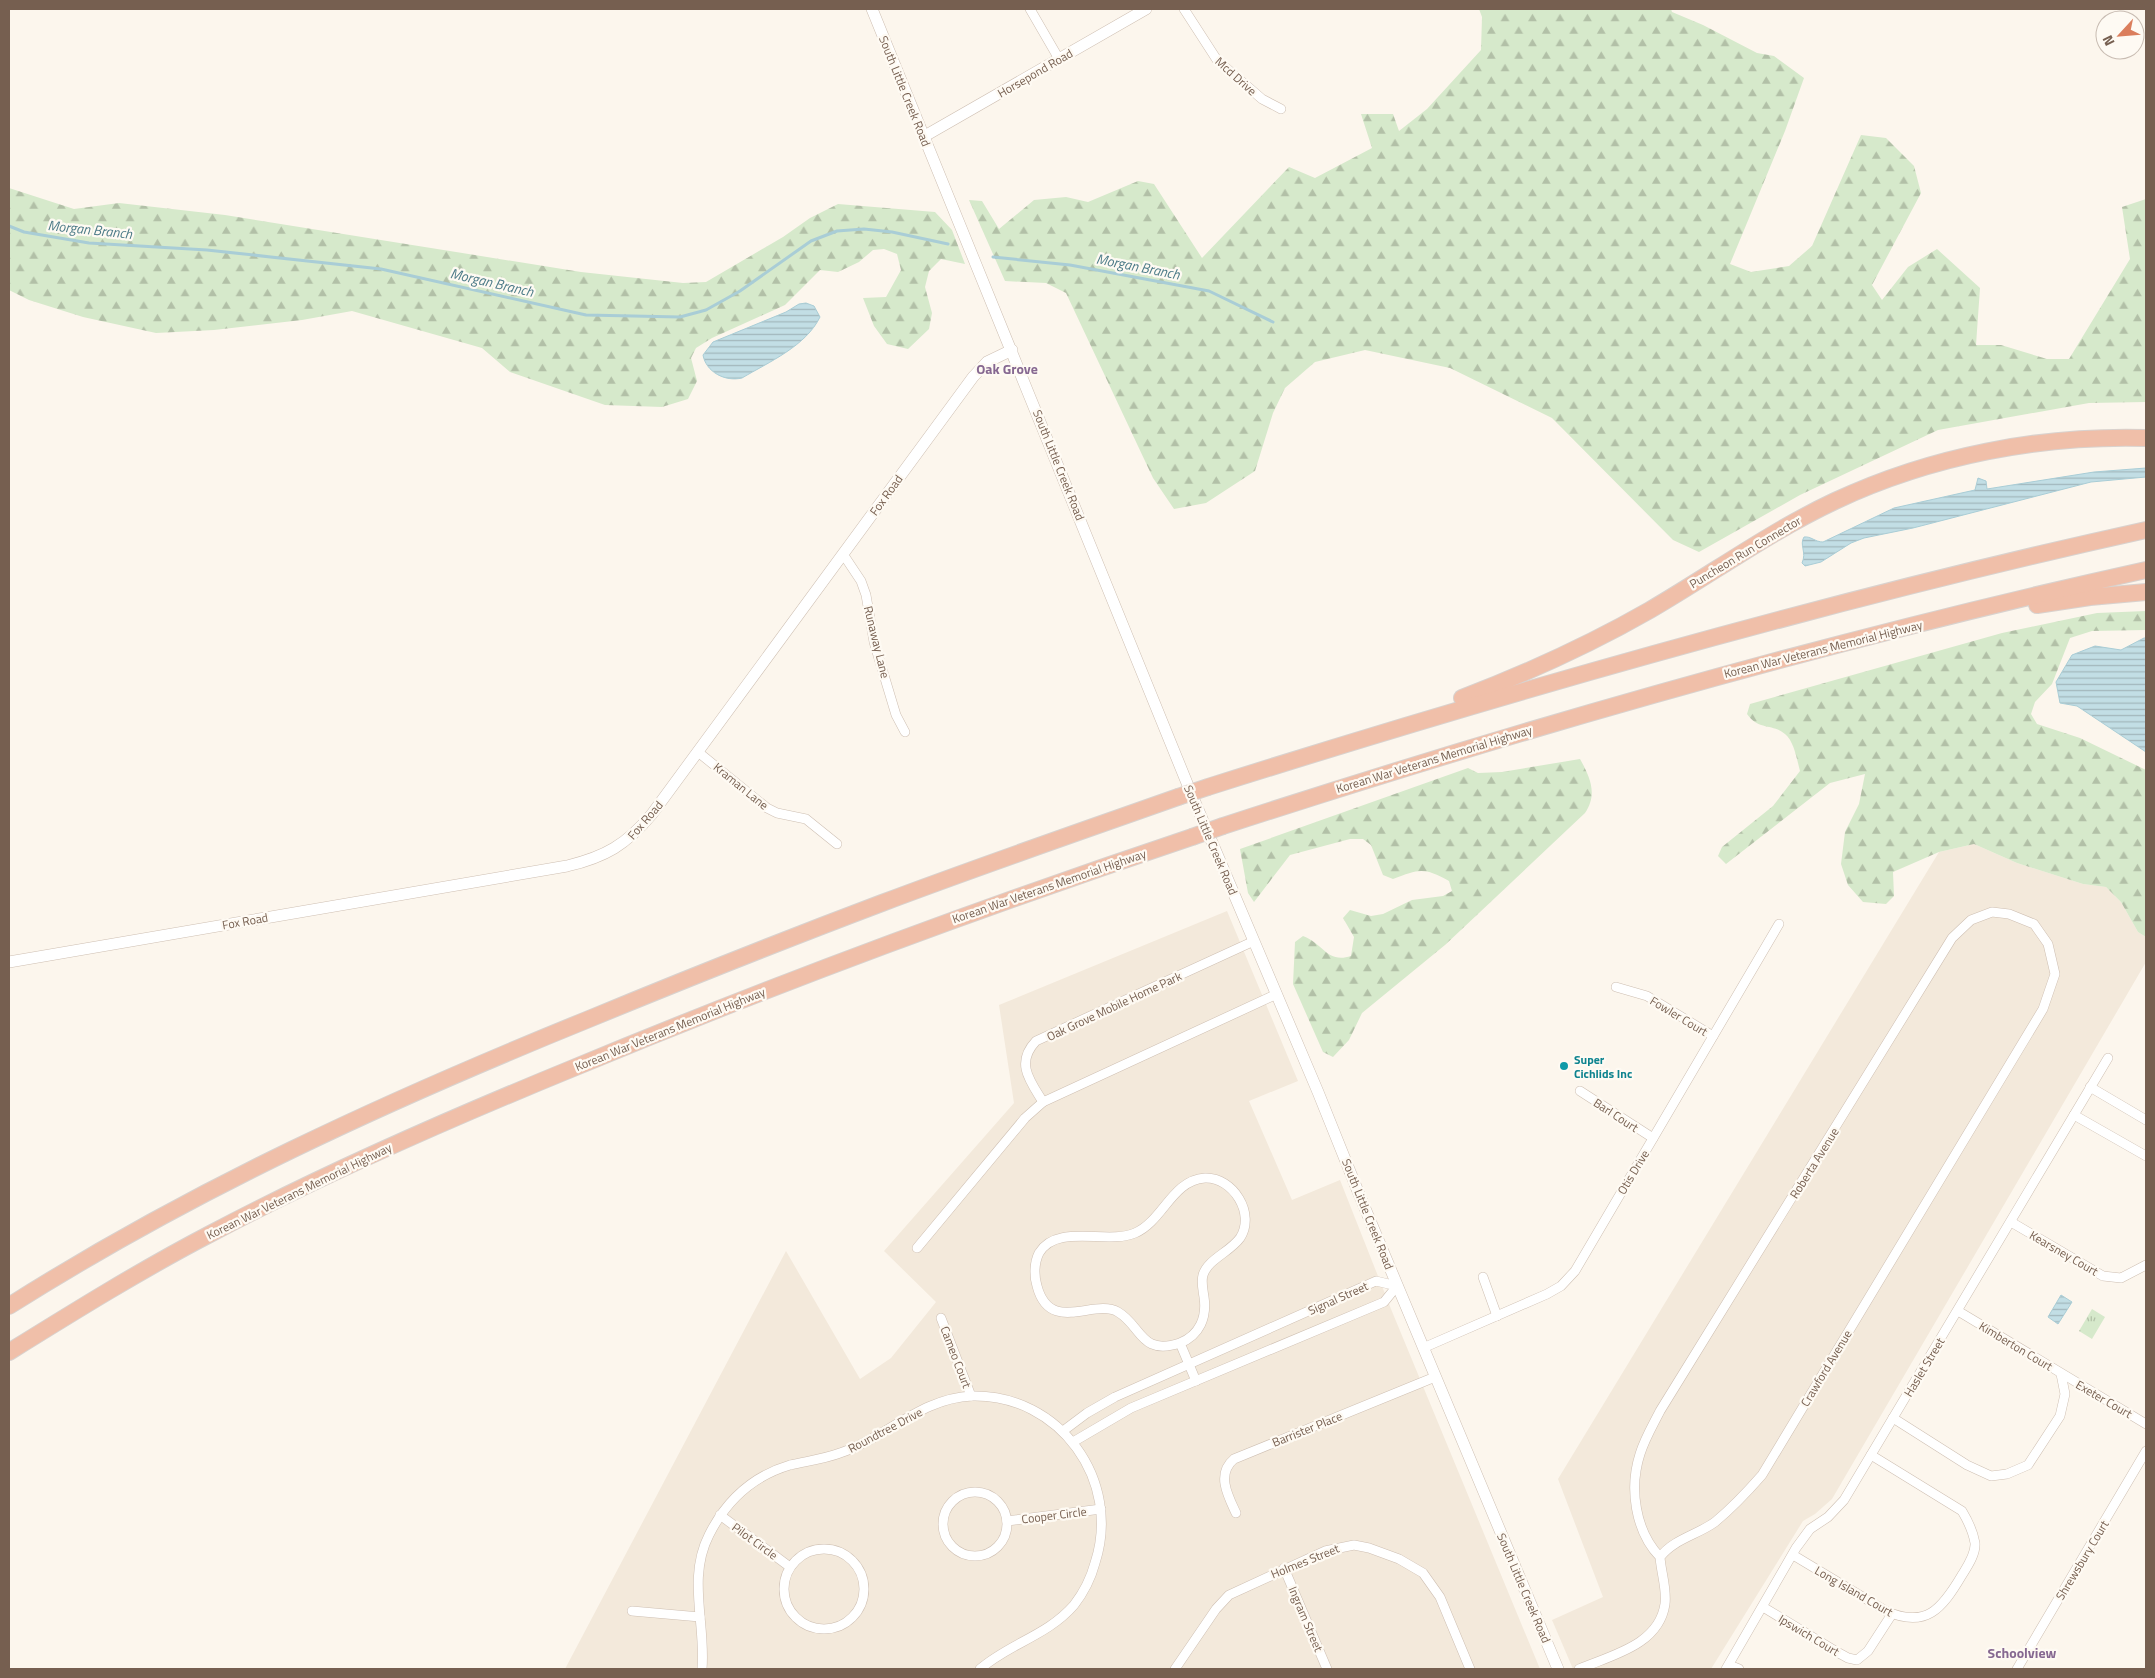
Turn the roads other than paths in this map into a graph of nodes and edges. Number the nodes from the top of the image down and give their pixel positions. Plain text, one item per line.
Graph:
1 (872, 9) edge
2 (1030, 9) edge
3 (1146, 9) edge
4 (1184, 9) edge
5 (1059, 59) junction
6 (1281, 109) dead end
7 (923, 137) junction
8 (1012, 350) junction
9 (2146, 438) edge
10 (2146, 530) edge
11 (843, 554) junction
12 (2146, 570) edge
13 (2146, 592) edge
14 (1936, 621) junction
15 (905, 732) dead end
16 (1365, 737) junction
17 (698, 752) junction
18 (837, 844) dead end
19 (1779, 924) dead end
20 (1254, 941) junction
21 (9, 962) edge
22 (1616, 987) dead end
23 (1277, 994) junction
24 (2043, 1009) joint
25 (1713, 1036) junction
26 (2108, 1058) dead end
27 (2090, 1087) junction
28 (1580, 1091) dead end
29 (1043, 1102) junction
30 (2074, 1115) junction
31 (2146, 1120) edge
32 (1653, 1138) junction
33 (2146, 1156) edge
34 (2011, 1222) junction
35 (917, 1248) dead end
36 (2146, 1265) edge
37 (1483, 1277) dead end
38 (1397, 1286) junction
39 (9, 1306) edge
40 (1958, 1311) junction
41 (1496, 1316) junction
42 (941, 1318) dead end
43 (1180, 1344) junction
44 (1423, 1348) junction
45 (9, 1352) edge
46 (1189, 1365) junction
47 (2061, 1374) junction
48 (1435, 1377) junction
49 (1196, 1381) junction
50 (972, 1396) junction
51 (1893, 1418) junction
52 (2146, 1424) edge
53 (1063, 1431) junction
54 (1073, 1442) junction
55 (2146, 1451) edge
56 (1871, 1455) junction
57 (1101, 1509) junction
58 (1236, 1513) dead end
59 (720, 1516) junction
60 (1007, 1521) junction
61 (1792, 1555) junction
62 (1660, 1557) junction
63 (790, 1567) junction
64 (1284, 1568) junction
65 (1763, 1607) junction
66 (632, 1611) dead end
67 (1892, 1614) junction
68 (700, 1617) junction
69 (1728, 1667) edge
70 (702, 1669) edge
71 (980, 1669) edge
72 (1175, 1669) edge
73 (1327, 1669) edge
74 (1470, 1669) edge
75 (1558, 1669) edge
76 (1580, 1669) edge
77 (1739, 1669) edge
78 (2017, 1669) edge

1 - 7 street, South Little Creek Road
2 - 5 street
3 - 5 street, Horsepond Road
4 - 6 street, Mcd Drive
5 - 7 street, Horsepond Road
7 - 8 street, South Little Creek Road
8 - 11 street, Fox Road
8 - 20 street, South Little Creek Road
9 - 16 highway, Puncheon Run Connector
10 - 16 highway
11 - 15 street, Runaway Lane
11 - 17 street, Fox Road
12 - 14 highway, Korean War Veterans Memorial Highway
13 - 14 highway
14 - 45 highway, Korean War Veterans Memorial Highway, bridge
16 - 39 highway, bridge
17 - 18 street, Kraman Lane
17 - 21 street, Fox Road
19 - 25 street, Otis Drive
20 - 23 street, South Little Creek Road
20 - 29 street, Oak Grove Mobile Home Park
22 - 25 street, Fowler Court
23 - 29 street
23 - 38 street, South Little Creek Road
24 - 62 street, Crawford Avenue
24 - 62 street, Roberta Avenue
25 - 32 street, Otis Drive
26 - 27 street, Haslet Street
27 - 30 street, Haslet Street
27 - 31 street
28 - 32 street, Barl Court
29 - 35 street
30 - 33 street
30 - 34 street, Haslet Street
32 - 41 street, Otis Drive
34 - 36 street, Kearsney Court
34 - 40 street, Haslet Street
37 - 41 street
38 - 44 street, South Little Creek Road
38 - 46 street, Signal Street
38 - 49 street, Signal Street
40 - 47 street, Kimberton Court
40 - 51 street, Haslet Street
41 - 44 street, Otis Drive
42 - 50 street, Cameo Court
43 - 43 street
43 - 46 street
44 - 48 street, South Little Creek Road
46 - 49 street
46 - 53 street, Signal Street
47 - 51 street, Kimberton Court
47 - 52 street, Exeter Court
48 - 58 street, Barrister Place
48 - 75 street, South Little Creek Road
49 - 54 street, Signal Street
50 - 53 street, Roundtree Drive
50 - 59 street, Roundtree Drive
51 - 56 street, Haslet Street
53 - 54 street, Roundtree Drive
54 - 57 street, Roundtree Drive
55 - 78 street, Shrewsbury Court
56 - 61 street, Haslet Street
56 - 67 street, Long Island Court
57 - 60 street, Cooper Circle
57 - 71 street, Roundtree Drive
59 - 63 street, Pilot Circle
59 - 68 street, Roundtree Drive
60 - 60 street, Cooper Circle
61 - 65 street, Haslet Street
61 - 67 street, Long Island Court
62 - 76 street
63 - 63 street, Pilot Circle
64 - 72 street, Holmes Street
64 - 73 street, Ingram Street
64 - 74 street, Holmes Street
65 - 67 street, Ipswich Court
65 - 69 street, Haslet Street
66 - 68 street
68 - 70 street, Roundtree Drive
69 - 77 street

